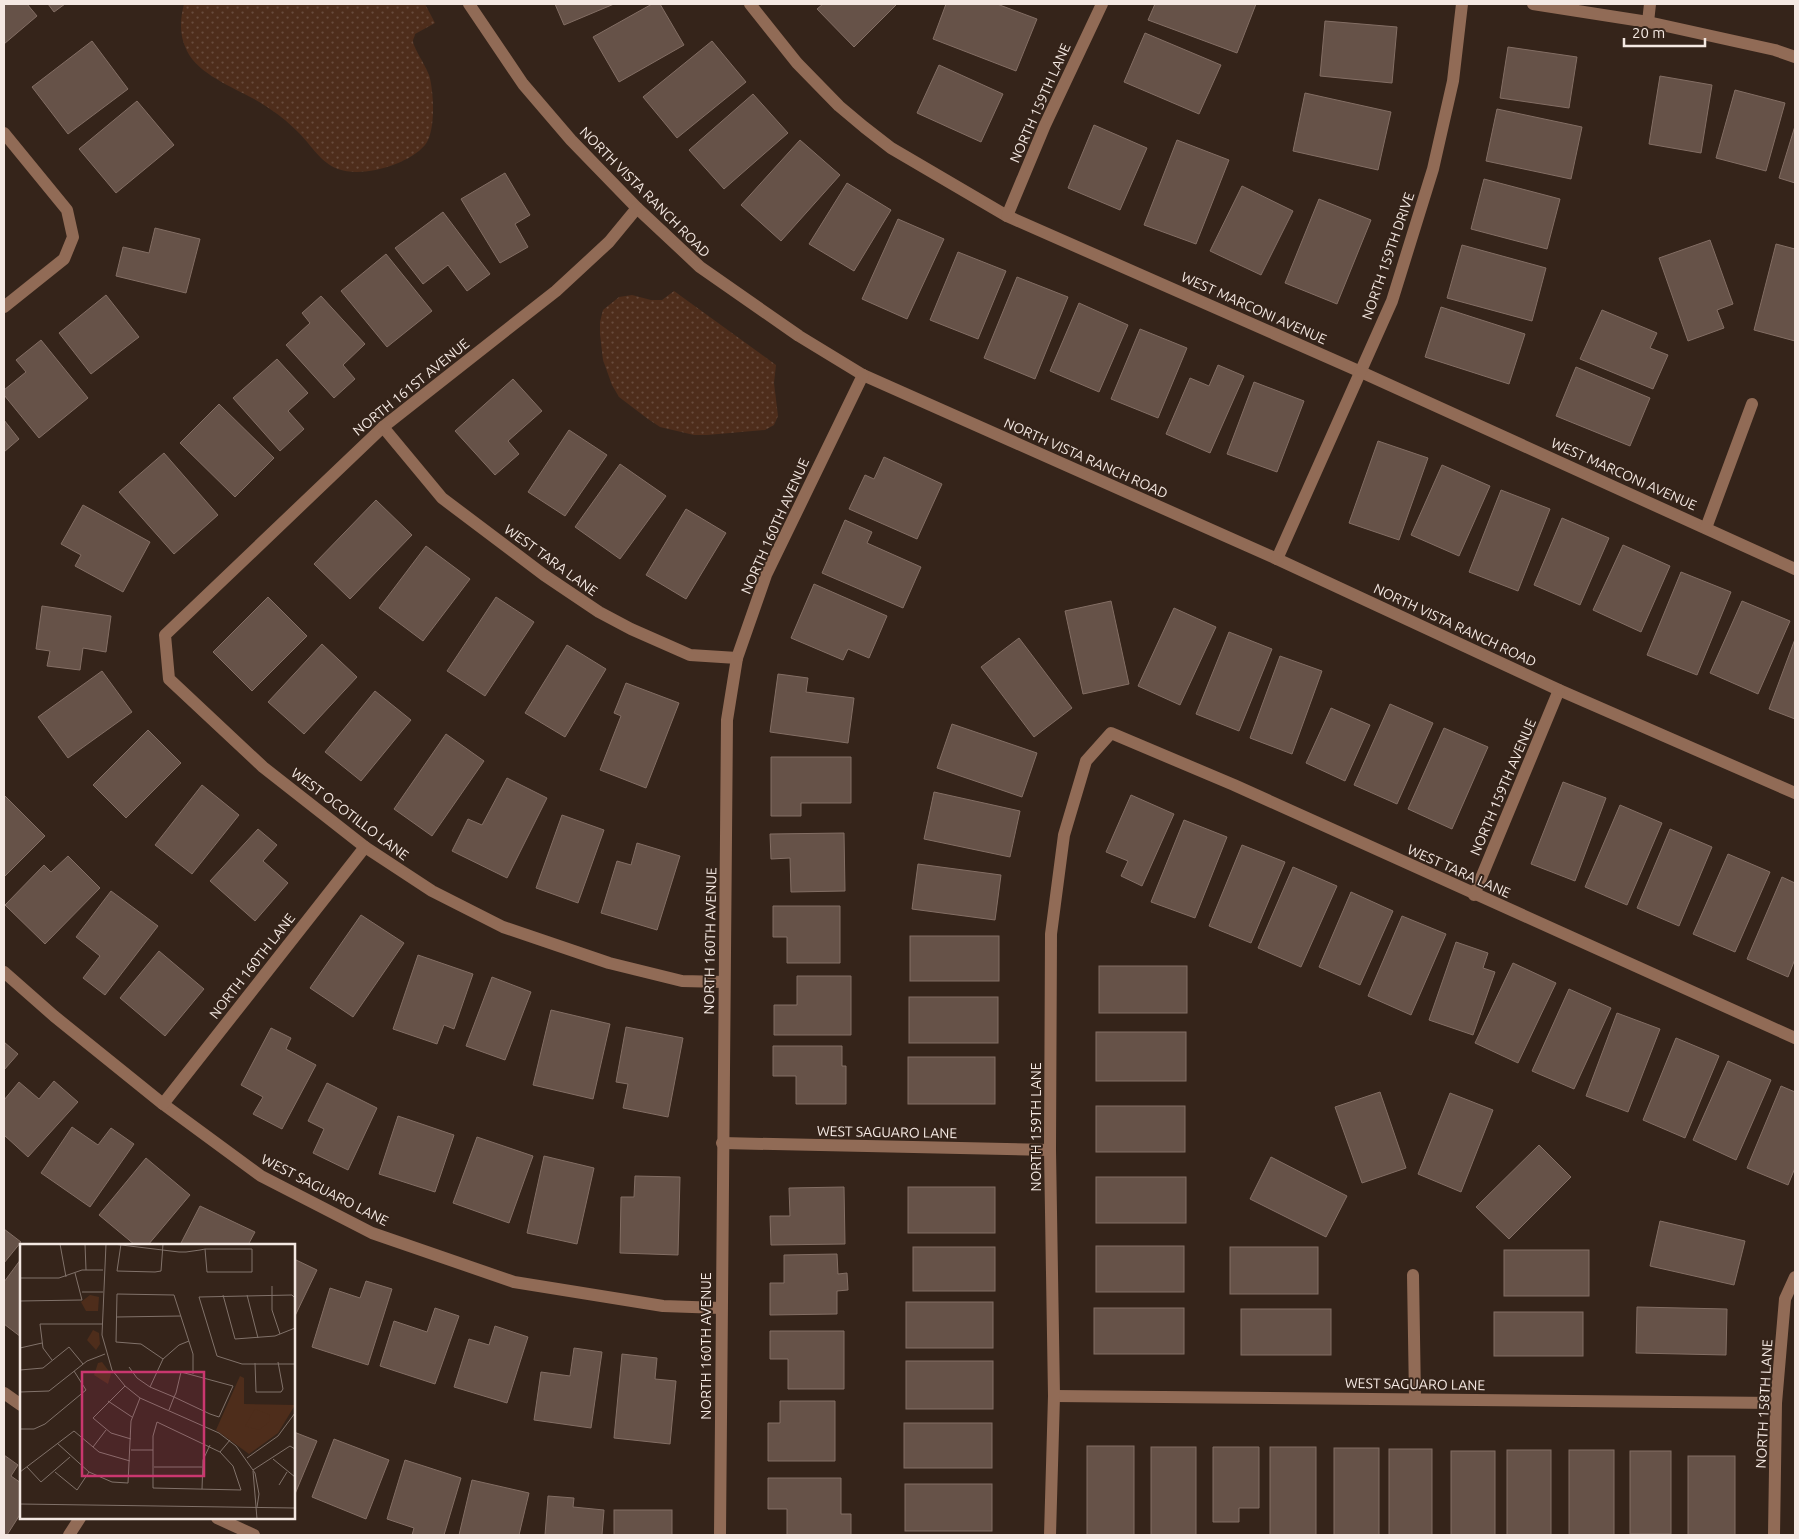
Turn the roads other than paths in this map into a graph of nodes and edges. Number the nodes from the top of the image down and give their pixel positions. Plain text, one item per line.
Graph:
1 (469, 4) edge
2 (750, 4) edge
3 (1102, 4) edge
4 (1462, 4) edge
5 (1533, 4) edge
6 (1650, 4) edge
7 (1648, 22) junction
8 (1795, 57) edge
9 (4, 133) edge
10 (637, 208) junction
11 (1007, 216) junction
12 (4, 307) edge
13 (1361, 372) junction
14 (863, 375) junction
15 (1752, 404) dead end
16 (383, 427) junction
17 (1706, 528) junction
18 (1277, 559) junction
19 (1795, 569) edge
20 (165, 635) joint
21 (737, 658) junction
22 (1559, 690) junction
23 (1111, 733) joint
24 (1795, 793) edge
25 (365, 848) junction
26 (1474, 895) junction
27 (4, 972) edge
28 (724, 982) junction
29 (1795, 1038) edge
30 (163, 1104) junction
31 (722, 1143) junction
32 (1050, 1150) junction
33 (1414, 1275) dead end
34 (1795, 1277) edge
35 (721, 1308) junction
36 (4, 1393) edge
37 (1054, 1396) junction
38 (1415, 1398) junction
39 (1776, 1403) junction
40 (20, 1404) edge
41 (79, 1519) edge
42 (219, 1519) edge
43 (69, 1535) edge
44 (254, 1535) edge
45 (720, 1535) edge
46 (1050, 1535) edge
47 (1774, 1535) edge

1 - 10 street, NORTH VISTA RANCH ROAD
2 - 11 street, WEST MARCONI AVENUE
3 - 11 street, NORTH 159TH LANE
4 - 13 street, NORTH 159TH DRIVE
5 - 7 street
6 - 7 street
7 - 8 street
9 - 12 street
10 - 14 street, NORTH VISTA RANCH ROAD
10 - 16 street, NORTH 161ST AVENUE
11 - 13 street, WEST MARCONI AVENUE
13 - 17 street, WEST MARCONI AVENUE
13 - 18 street, NORTH 159TH DRIVE
14 - 18 street, NORTH VISTA RANCH ROAD
14 - 21 street, NORTH 160TH AVENUE
15 - 17 street
16 - 20 street, NORTH 161ST AVENUE
16 - 21 street, WEST TARA LANE
17 - 19 street, WEST MARCONI AVENUE
18 - 22 street, NORTH VISTA RANCH ROAD
20 - 25 street, WEST OCOTILLO LANE
21 - 28 street, NORTH 160TH AVENUE
22 - 24 street, NORTH VISTA RANCH ROAD
22 - 26 street, NORTH 159TH AVENUE
23 - 26 street, WEST TARA LANE
23 - 32 street, NORTH 159TH LANE
25 - 28 street, WEST OCOTILLO LANE
25 - 30 street, NORTH 160TH LANE
26 - 29 street, WEST TARA LANE
27 - 30 street, WEST SAGUARO LANE
28 - 31 street, NORTH 160TH AVENUE
30 - 35 street, WEST SAGUARO LANE
31 - 32 street, WEST SAGUARO LANE
31 - 35 street, NORTH 160TH AVENUE
32 - 37 street, NORTH 159TH LANE
33 - 38 street
34 - 39 street, NORTH 158TH LANE
35 - 45 street, NORTH 160TH AVENUE
36 - 40 street
37 - 38 street, WEST SAGUARO LANE
37 - 46 street, NORTH 159TH LANE
38 - 39 street, WEST SAGUARO LANE
39 - 47 street, NORTH 158TH LANE
41 - 43 street
42 - 44 street

